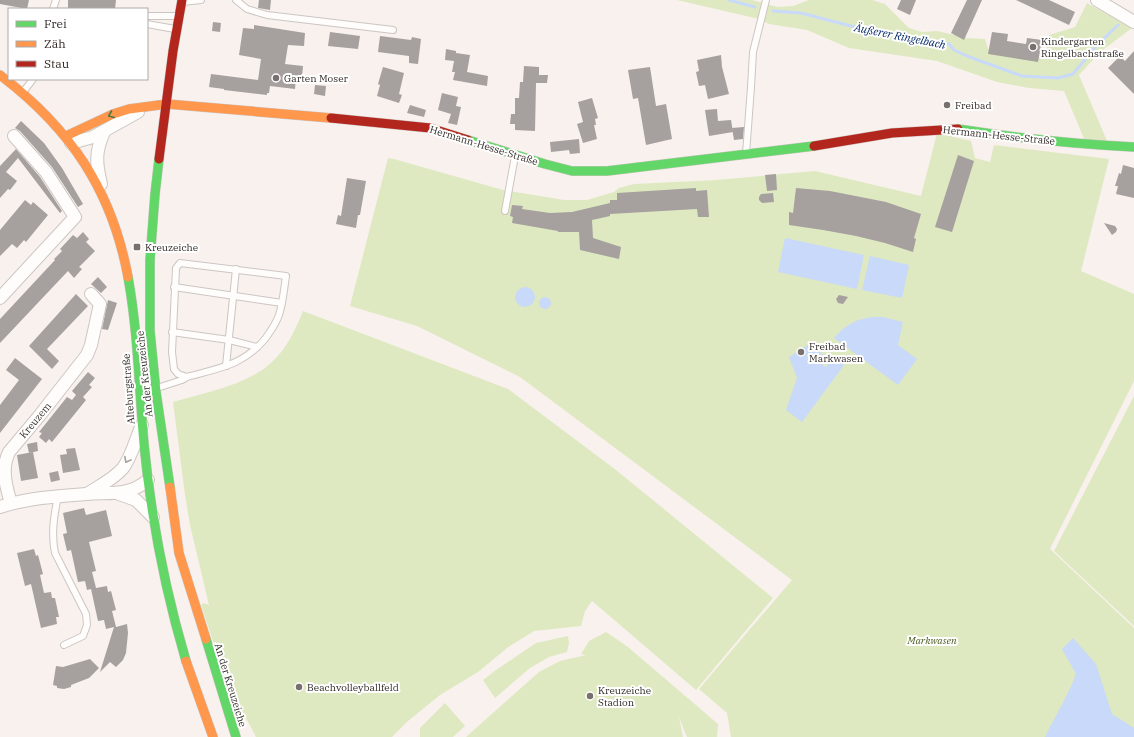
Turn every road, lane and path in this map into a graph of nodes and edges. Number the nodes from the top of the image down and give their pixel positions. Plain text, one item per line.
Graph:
1 (201, 0) edge
2 (236, 0) edge
3 (766, 0) edge
4 (1098, 0) edge
5 (182, 1) edge
6 (148, 16) edge
7 (179, 16) junction
8 (1134, 22) edge
9 (148, 24) edge
10 (177, 29) junction
11 (393, 30) dead end
12 (0, 75) edge
13 (32, 80) edge
14 (22, 92) junction
15 (167, 104) junction
16 (149, 107) junction
17 (104, 132) junction
18 (14, 136) dead end
19 (68, 140) junction
20 (1134, 146) edge
21 (515, 155) junction
22 (746, 155) junction
23 (106, 200) junction
24 (505, 211) dead end
25 (236, 269) junction
26 (174, 287) junction
27 (91, 294) dead end
28 (233, 295) junction
29 (0, 298) edge
30 (282, 302) junction
31 (172, 332) junction
32 (228, 340) junction
33 (257, 347) junction
34 (226, 366) junction
35 (187, 377) junction
36 (156, 389) junction
37 (142, 424) junction
38 (3, 456) edge
39 (148, 480) junction
40 (87, 494) junction
41 (118, 494) junction
42 (58, 496) junction
43 (6, 505) edge
44 (153, 516) junction
45 (64, 645) dead end
46 (213, 737) edge
47 (236, 737) edge

1 - 5 lane
2 - 11 lane
3 - 22 lane
4 - 8 street
5 - 7 street, An der Kreuzeiche
6 - 7 lane
7 - 10 street, An der Kreuzeiche
9 - 10 lane
10 - 15 street, An der Kreuzeiche
12 - 14 street, Alteburgstraße
13 - 14 lane
14 - 19 street, Alteburgstraße
15 - 16 street, Hermann-Hesse-Straße
15 - 21 street, Hermann-Hesse-Straße
15 - 36 street, An der Kreuzeiche
16 - 17 street, Hermann-Hesse-Straße
16 -> 19 street, Hermann-Hesse-Straße
17 - 19 street, Hermann-Hesse-Straße
17 - 23 street
18 - 29 street
19 - 23 street, Alteburgstraße
20 - 22 street, Hermann-Hesse-Straße
21 - 22 street, Hermann-Hesse-Straße
21 - 24 lane
23 - 37 street, Alteburgstraße
25 - 26 lane
25 - 28 lane
25 - 30 lane
26 - 28 lane
26 - 31 lane
27 - 38 street, Kreuzem
28 - 30 lane
28 - 32 lane
30 - 33 lane
31 - 32 lane
31 - 35 lane
32 - 33 lane
32 - 34 lane
33 - 34 lane
34 - 35 lane
35 - 36 lane
36 - 47 street, An der Kreuzeiche
37 - 39 street, Alteburgstraße
37 -> 40 street
38 - 43 street, Kreuzem
39 - 41 street
39 - 44 street, Alteburgstraße
40 - 41 street
40 - 42 street
41 - 44 street
42 - 43 street
42 - 45 lane
44 - 46 street, Alteburgstraße

